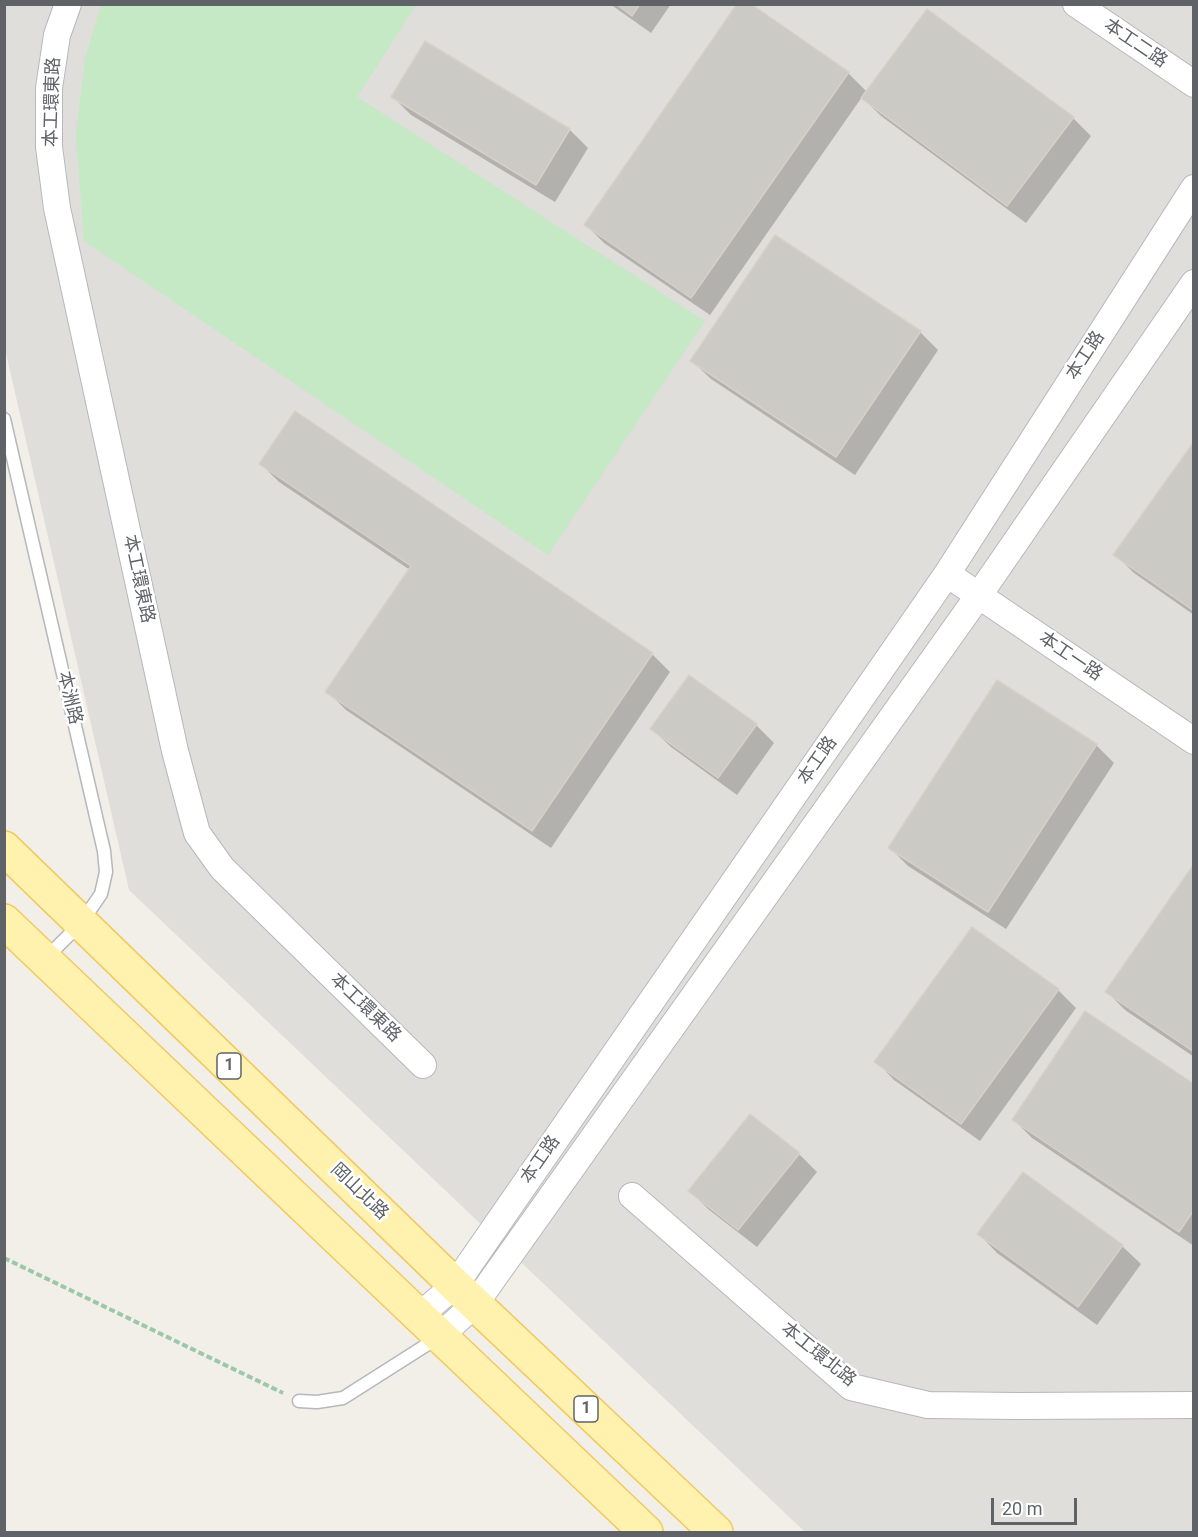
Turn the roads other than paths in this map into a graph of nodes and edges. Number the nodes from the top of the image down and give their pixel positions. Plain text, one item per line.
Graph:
1 (68, 4) edge
2 (1076, 4) edge
3 (1194, 84) edge
4 (1194, 188) edge
5 (1194, 283) edge
6 (4, 419) edge
7 (947, 574) junction
8 (978, 595) junction
9 (1194, 741) edge
10 (4, 848) edge
11 (4, 921) edge
12 (81, 923) junction
13 (45, 959) junction
14 (423, 1065) dead end
15 (632, 1196) dead end
16 (465, 1294) junction
17 (430, 1326) junction
18 (300, 1401) road end
19 (1194, 1405) edge
20 (646, 1533) edge
21 (716, 1533) edge

1 - 14 street, 本工環東路
2 - 3 street, 本工二路
4 - 7 street, 本工路
5 - 8 street, 本工路
6 - 12 lane, 本洲路
7 - 8 street, 本工一路
7 - 16 street, 本工路
8 - 9 street, 本工一路
8 - 16 street, 本工路
10 - 12 main road, 岡山北路 / 1
11 - 13 main road
12 - 13 lane, 本洲路
12 - 16 main road, 岡山北路 / 1
13 - 17 main road
15 - 19 street, 本工環北路
16 - 17 street, 本工路
16 - 21 main road, 岡山北路 / 1
17 - 18 lane
17 - 20 main road

